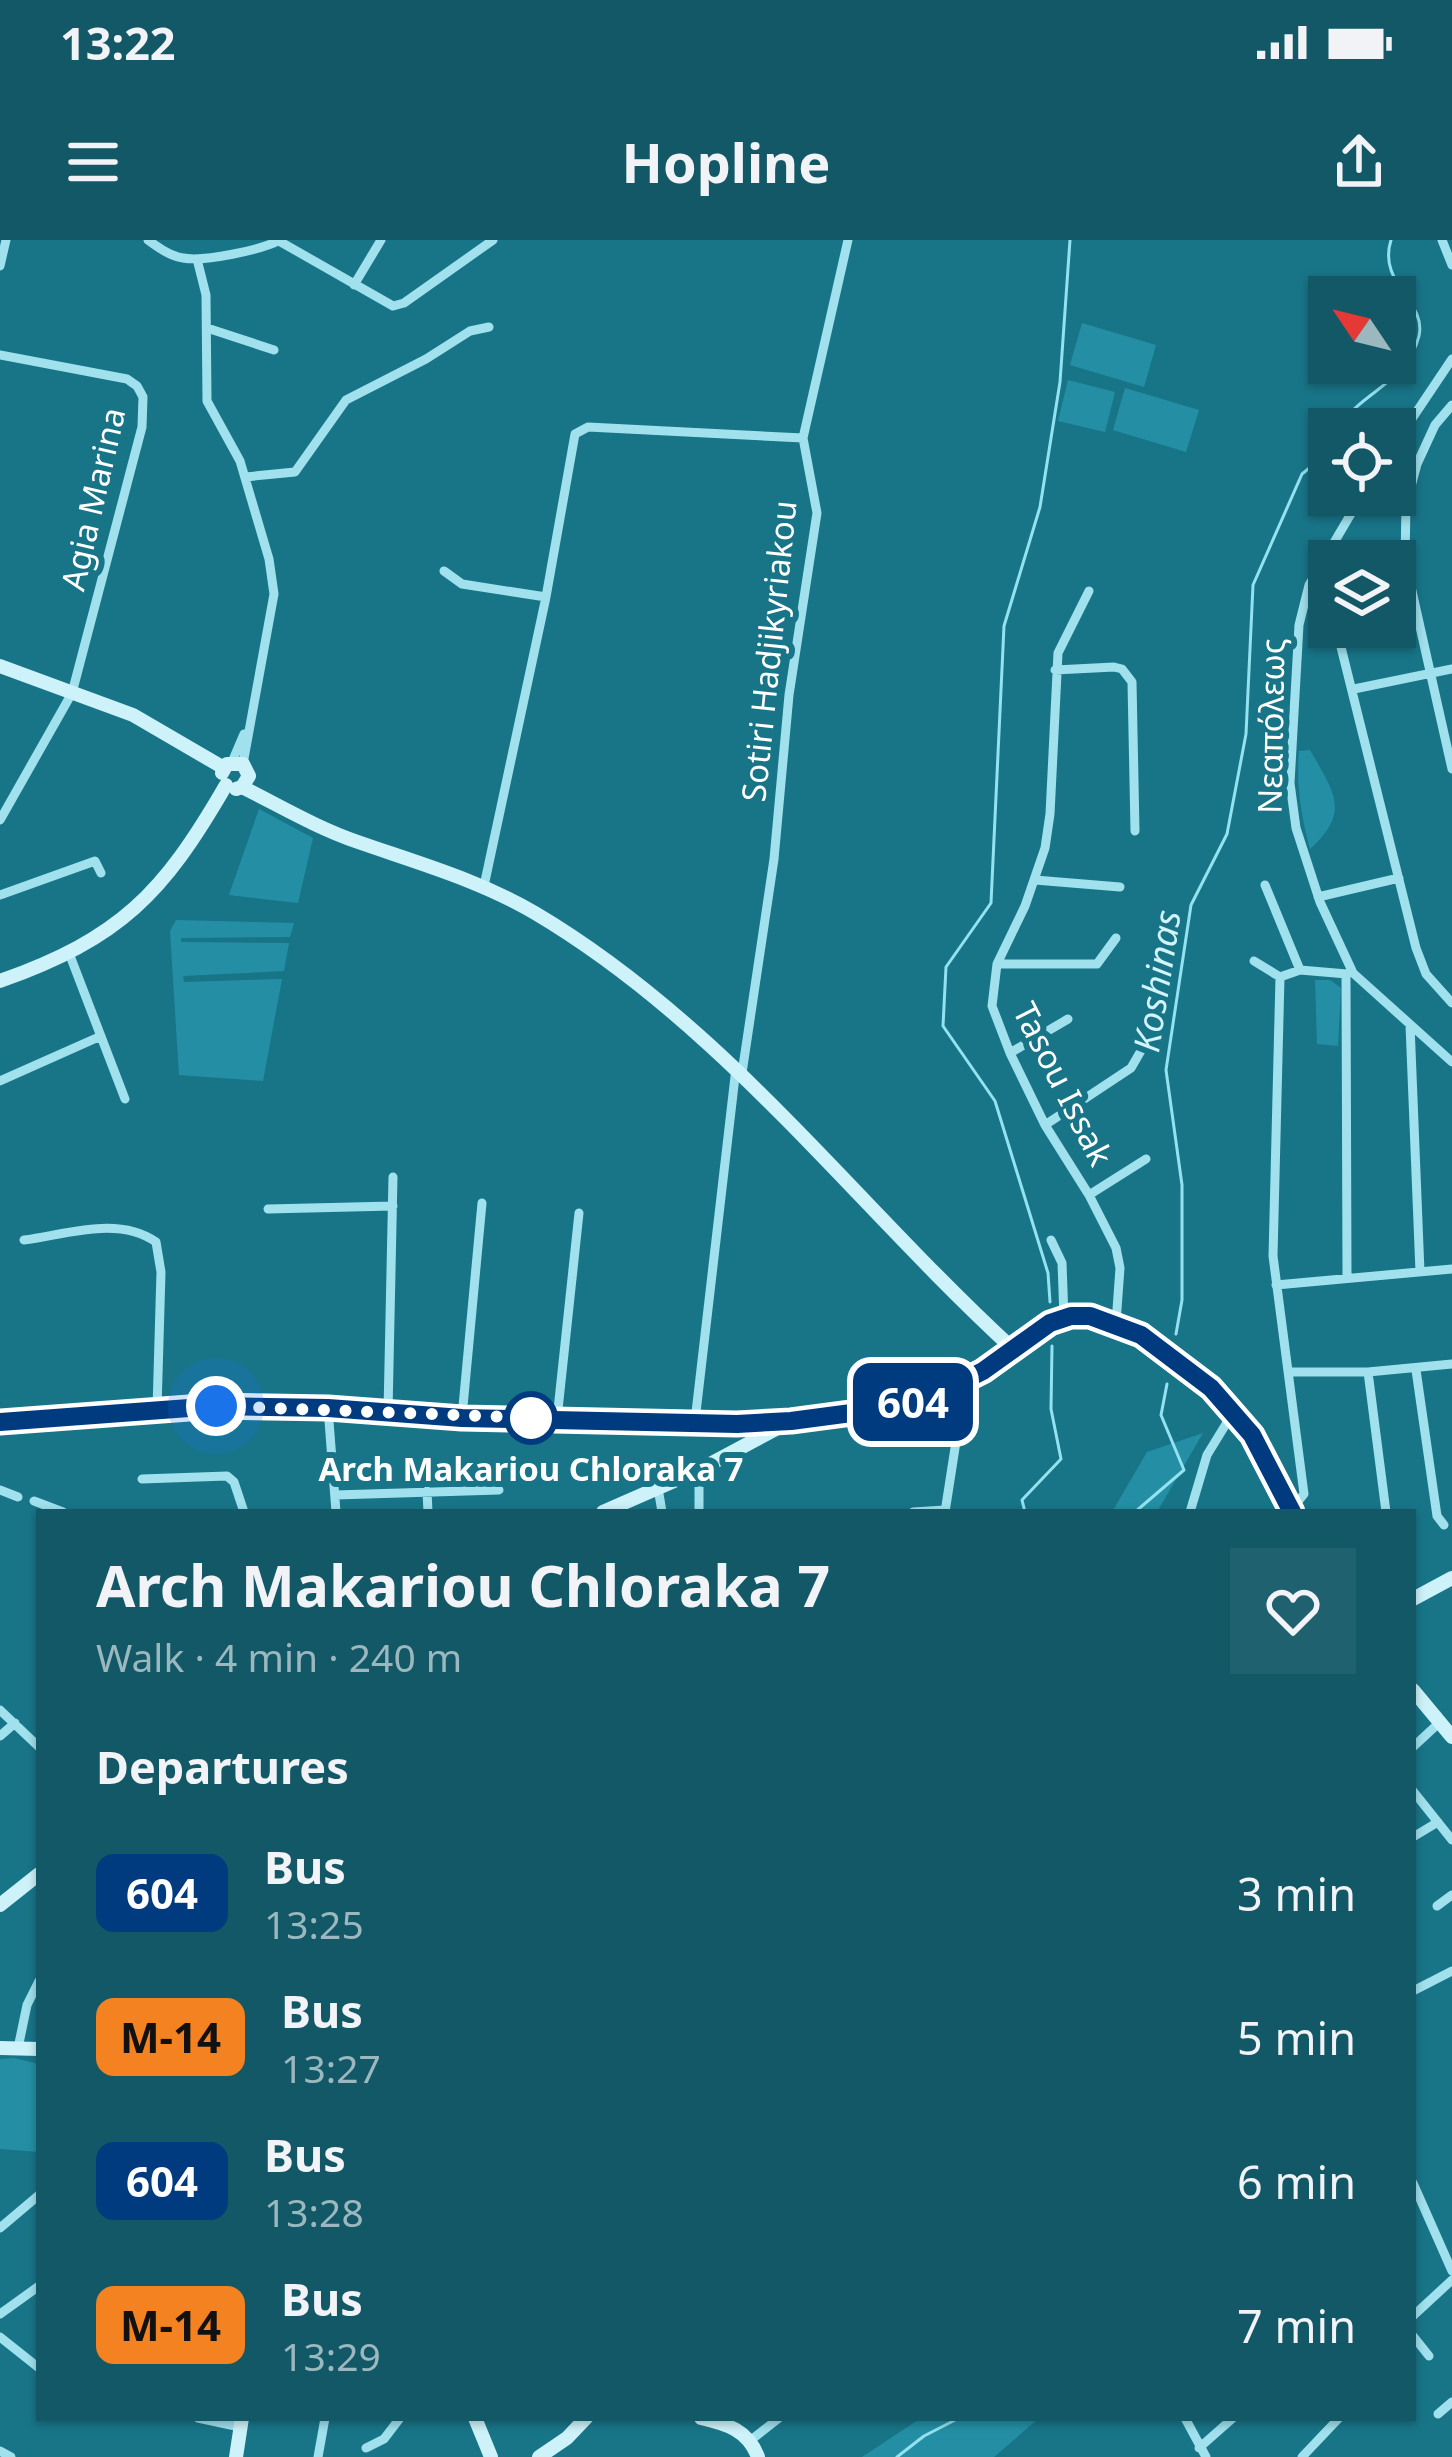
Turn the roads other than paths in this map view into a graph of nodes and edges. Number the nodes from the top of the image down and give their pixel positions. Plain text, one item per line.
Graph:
1 (6, 240) edge
2 (148, 240) edge
3 (279, 240) edge
4 (380, 240) edge
5 (493, 240) edge
6 (848, 240) edge
7 (1442, 240) edge
8 (197, 259) junction
9 (1452, 265) edge
10 (0, 266) edge
11 (354, 285) junction
12 (489, 327) dead end
13 (207, 328) junction
14 (274, 350) dead end
15 (0, 355) edge
16 (1452, 359) edge
17 (1452, 405) edge
18 (1416, 413) edge
19 (803, 438) junction
20 (245, 477) junction
21 (444, 571) dead end
22 (1308, 589) edge
23 (1089, 591) dead end
24 (546, 597) junction
25 (1342, 648) edge
26 (0, 666) edge
27 (1452, 669) edge
28 (1055, 670) junction
29 (1431, 674) junction
30 (1354, 689) junction
31 (72, 693) junction
32 (1452, 769) edge
33 (236, 776) junction
34 (0, 820) edge
35 (1135, 831) dead end
36 (100, 873) dead end
37 (1399, 878) junction
38 (1035, 880) junction
39 (1265, 885) dead end
40 (484, 886) junction
41 (1120, 887) dead end
42 (0, 895) edge
43 (1318, 897) junction
44 (1116, 938) dead end
45 (69, 953) junction
46 (1254, 961) dead end
47 (997, 964) junction
48 (1300, 970) junction
49 (1350, 974) junction
50 (1280, 977) junction
51 (0, 981) edge
52 (1452, 1003) edge
53 (1068, 1019) dead end
54 (1410, 1024) junction
55 (101, 1036) junction
56 (1142, 1049) dead end
57 (1010, 1053) junction
58 (1452, 1062) edge
59 (739, 1070) junction
60 (0, 1081) edge
61 (125, 1099) dead end
62 (1045, 1124) junction
63 (1146, 1159) dead end
64 (393, 1177) dead end
65 (1089, 1195) junction
66 (482, 1203) dead end
67 (393, 1206) junction
68 (268, 1209) dead end
69 (579, 1213) dead end
70 (24, 1240) dead end
71 (1051, 1240) dead end
72 (1452, 1269) edge
73 (1420, 1272) junction
74 (1347, 1276) junction
75 (1276, 1285) junction
76 (1064, 1318) junction
77 (1116, 1323) junction
78 (988, 1326) junction
79 (1040, 1328) junction
80 (1013, 1349) junction
81 (1452, 1364) edge
82 (988, 1368) junction
83 (1416, 1370) junction
84 (1288, 1372) junction
85 (1368, 1372) junction
86 (328, 1408) junction
87 (157, 1409) junction
88 (1234, 1411) junction
89 (388, 1412) junction
90 (960, 1416) dead end
91 (462, 1418) junction
92 (556, 1419) junction
93 (695, 1421) junction
94 (791, 1421) junction
95 (0, 1422) edge
96 (737, 1424) junction
97 (735, 1451) junction
98 (699, 1470) junction
99 (142, 1479) dead end
100 (658, 1488) junction
101 (0, 1490) edge
102 (499, 1490) dead end
103 (427, 1491) junction
104 (335, 1495) junction
105 (18, 1497) dead end
106 (34, 1501) dead end
107 (55, 1509) edge
108 (243, 1509) edge
109 (336, 1509) edge
110 (428, 1509) edge
111 (610, 1509) edge
112 (662, 1509) edge
113 (699, 1509) edge
114 (944, 1509) edge
115 (1191, 1509) edge
116 (1290, 1509) edge
117 (1293, 1509) edge
118 (1387, 1509) edge
119 (1444, 1525) dead end
120 (1452, 1578) edge
121 (1416, 1598) edge
122 (1416, 1694) edge
123 (0, 1710) edge
124 (1440, 1722) junction
125 (15, 1723) junction
126 (0, 1736) edge
127 (1452, 1737) edge
128 (36, 1744) edge
129 (1416, 1744) edge
130 (1416, 1796) edge
131 (1438, 1822) junction
132 (1416, 1835) edge
133 (1452, 1840) edge
134 (36, 1876) edge
135 (1452, 1895) edge
136 (0, 1905) edge
137 (1437, 1906) dead end
138 (1452, 1971) edge
139 (36, 1987) edge
140 (1416, 1989) edge
141 (0, 2048) edge
142 (18, 2048) junction
143 (36, 2049) edge
144 (1416, 2197) edge
145 (36, 2198) edge
146 (0, 2228) edge
147 (1452, 2271) edge
148 (1452, 2280) edge
149 (36, 2288) edge
150 (1416, 2313) edge
151 (0, 2314) edge
152 (0, 2337) edge
153 (1416, 2340) edge
154 (1429, 2356) dead end
155 (36, 2366) edge
156 (324, 2421) edge
157 (398, 2421) edge
158 (476, 2421) edge
159 (583, 2421) edge
160 (774, 2421) edge
161 (1186, 2421) edge
162 (1230, 2421) edge
163 (1336, 2421) edge
164 (731, 2422) edge
165 (241, 2423) edge
166 (751, 2440) junction
167 (366, 2448) dead end
168 (0, 2451) edge
169 (1202, 2452) edge
170 (11, 2457) edge
171 (236, 2457) edge
172 (318, 2457) edge
173 (491, 2457) edge
174 (539, 2457) edge
175 (758, 2457) edge
176 (1302, 2457) edge

1 - 10 street
2 - 8 street
3 - 8 street
3 - 11 street
4 - 11 street
5 - 11 street
6 - 19 street, Sotiri Hadjikyriakou
7 - 9 street
8 - 13 street
12 - 20 street
13 - 14 street
13 - 20 street
15 - 31 street, Agia Marina
16 - 18 street
17 - 29 street
19 - 24 street
19 - 59 street, Sotiri Hadjikyriakou
20 - 33 street
21 - 24 street
22 - 43 street, Νεαπόλεως
23 - 28 street, Tasou Issak
24 - 40 street
25 - 30 street
26 - 31 main road
27 - 29 street
28 - 35 street
28 - 38 street, Tasou Issak
29 - 30 street
29 - 32 street
30 - 37 street
31 - 33 main road
31 - 34 street
33 - 40 main road
33 - 45 main road
36 - 42 street
37 - 43 street
37 - 52 street
38 - 41 street
38 - 47 street, Tasou Issak
39 - 48 street
40 - 59 main road
43 - 49 street, Νεαπόλεως
44 - 47 street
45 - 51 main road
45 - 55 street
46 - 50 street
47 - 57 street, Tasou Issak
48 - 49 street
48 - 50 street
49 - 54 street, Νεαπόλεως
49 - 74 street
50 - 75 street
53 - 57 street
54 - 58 street, Νεαπόλεως
54 - 73 street
55 - 60 street
55 - 61 street
56 - 62 street
57 - 62 street, Tasou Issak
59 - 78 main road
59 - 93 street, Sotiri Hadjikyriakou
62 - 65 street, Tasou Issak
63 - 65 street
64 - 67 street
65 - 77 street, Tasou Issak
66 - 91 street
67 - 68 street
67 - 89 street
69 - 92 street
70 - 87 street
71 - 76 street
72 - 73 street
73 - 74 street
74 - 75 street
75 - 84 street
76 - 77 main road
76 - 79 main road
77 - 88 main road
78 - 79 main road
78 - 80 main road
78 - 82 main road
79 - 80 main road
80 - 82 main road
81 - 83 street
82 - 94 main road
83 - 85 street
83 - 119 street
84 - 85 street
84 - 117 street
85 - 118 street
86 - 87 main road
86 - 89 main road
86 - 104 street
87 - 95 main road
88 - 115 street
88 - 116 main road
89 - 91 main road
90 - 114 street
91 - 92 main road
92 - 93 main road
93 - 96 main road
94 - 96 main road
94 - 97 main road
96 - 97 main road
97 - 98 main road
98 - 100 main road
98 - 113 street
99 - 108 street
100 - 111 main road
100 - 112 street
101 - 105 street
102 - 103 street
103 - 104 street
103 - 110 street
104 - 109 street
106 - 107 street
120 - 121 main road
122 - 124 main road
123 - 125 street
124 - 127 main road
124 - 129 street
125 - 126 street
125 - 128 street
130 - 131 street
131 - 132 street
131 - 133 street
134 - 136 main road
135 - 137 street
138 - 140 street
139 - 142 street
141 - 142 main road
142 - 143 main road
144 - 147 street
145 - 146 street
148 - 150 street
149 - 151 street
152 - 155 street
153 - 154 street
156 - 172 street
157 - 167 street
158 - 173 main road
159 - 174 main road
160 - 166 street
161 - 169 street
162 - 169 street
163 - 176 street
164 - 166 main road
165 - 171 main road
166 - 175 main road
168 - 170 street

